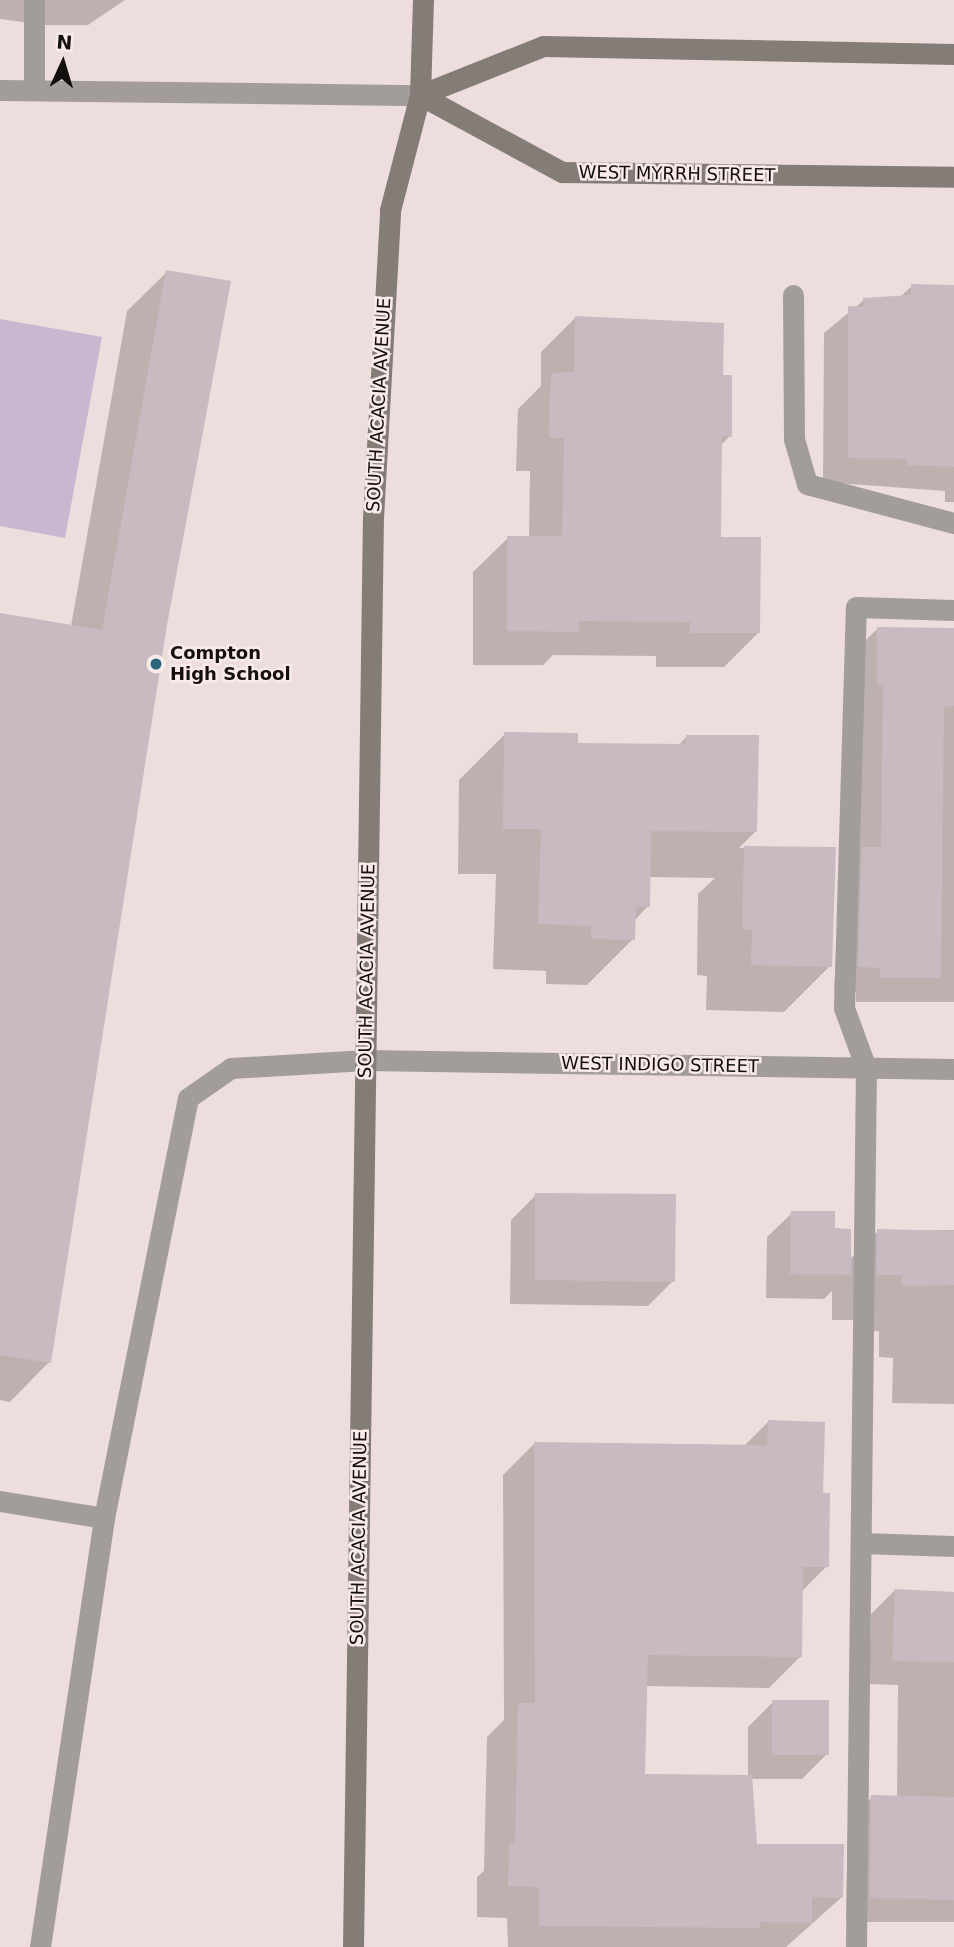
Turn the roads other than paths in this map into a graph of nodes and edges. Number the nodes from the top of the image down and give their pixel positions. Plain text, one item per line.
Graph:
1 (34, 0) edge
2 (423, 0) edge
3 (954, 54) edge
4 (0, 90) edge
5 (34, 90) junction
6 (419, 95) junction
7 (954, 177) edge
8 (793, 295) dead end
9 (954, 523) edge
10 (954, 610) edge
11 (366, 1060) junction
12 (866, 1068) junction
13 (954, 1069) edge
14 (0, 1501) edge
15 (104, 1518) junction
16 (861, 1543) junction
17 (954, 1546) edge
18 (40, 1947) edge
19 (353, 1947) edge
20 (856, 1947) edge

1 - 5 street
2 - 6 street, SOUTH ACACIA AVENUE
3 - 6 street, WEST MYRRH STREET
4 - 5 street, WEST MYRRH STREET
5 - 6 street, WEST MYRRH STREET
6 - 7 street, WEST MYRRH STREET
6 - 11 street, SOUTH ACACIA AVENUE
8 - 9 street
10 - 12 street
11 - 12 street, WEST INDIGO STREET
11 - 15 street, WEST INDIGO STREET
11 - 19 street, SOUTH ACACIA AVENUE
12 - 13 street, WEST INDIGO STREET
12 - 16 street
14 - 15 street
15 - 18 street, WEST INDIGO STREET
16 - 17 street
16 - 20 street

